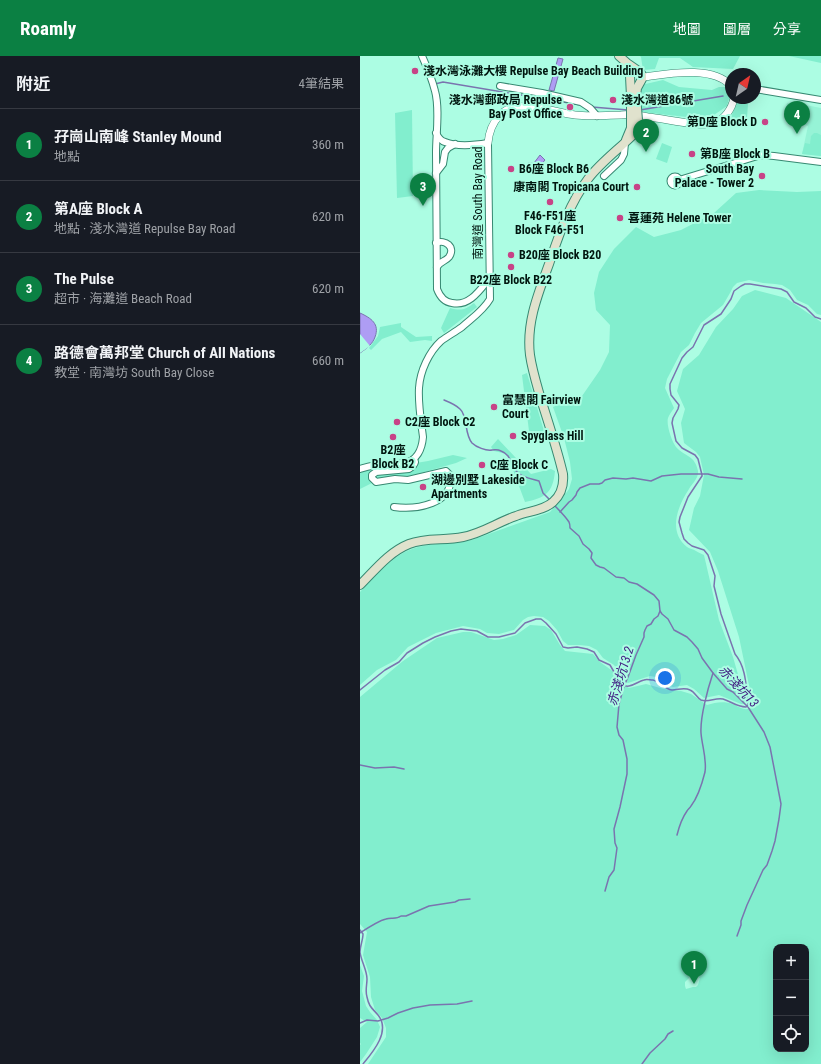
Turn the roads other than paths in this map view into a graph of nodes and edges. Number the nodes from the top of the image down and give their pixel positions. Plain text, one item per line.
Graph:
1 (422, 56) edge
2 (621, 58) edge
3 (630, 78) junction
4 (641, 78) junction
5 (725, 81) edge
6 (500, 86) dead end
7 (761, 90) edge
8 (634, 96) junction
9 (821, 100) edge
10 (732, 104) edge
11 (595, 114) junction
12 (436, 133) junction
13 (488, 142) junction
14 (625, 143) junction
15 (455, 144) junction
16 (821, 162) edge
17 (436, 173) junction
18 (604, 176) dead end
19 (679, 180) dead end
20 (436, 243) junction
21 (437, 268) junction
22 (490, 279) junction
23 (414, 459) junction
24 (360, 469) edge
25 (394, 507) dead end
26 (360, 585) edge

1 - 12 street
2 - 3 main road
2 - 4 main road
3 - 4 main road
3 - 8 main road
4 - 5 street
4 - 8 main road
6 - 11 street
7 - 9 street
8 - 14 main road, bridge
10 - 11 street, 南灣道 South Bay Road
11 - 13 street, 南灣道 South Bay Road
12 - 15 street
12 - 17 street
13 - 15 street
13 - 22 street, 南灣道 South Bay Road
14 - 18 street
14 - 26 main road
15 - 17 street
16 - 19 street
17 - 20 street
20 - 21 street
20 - 21 street
21 - 22 street
22 - 23 street, 南灣道 South Bay Road
23 - 24 street
23 - 25 street

